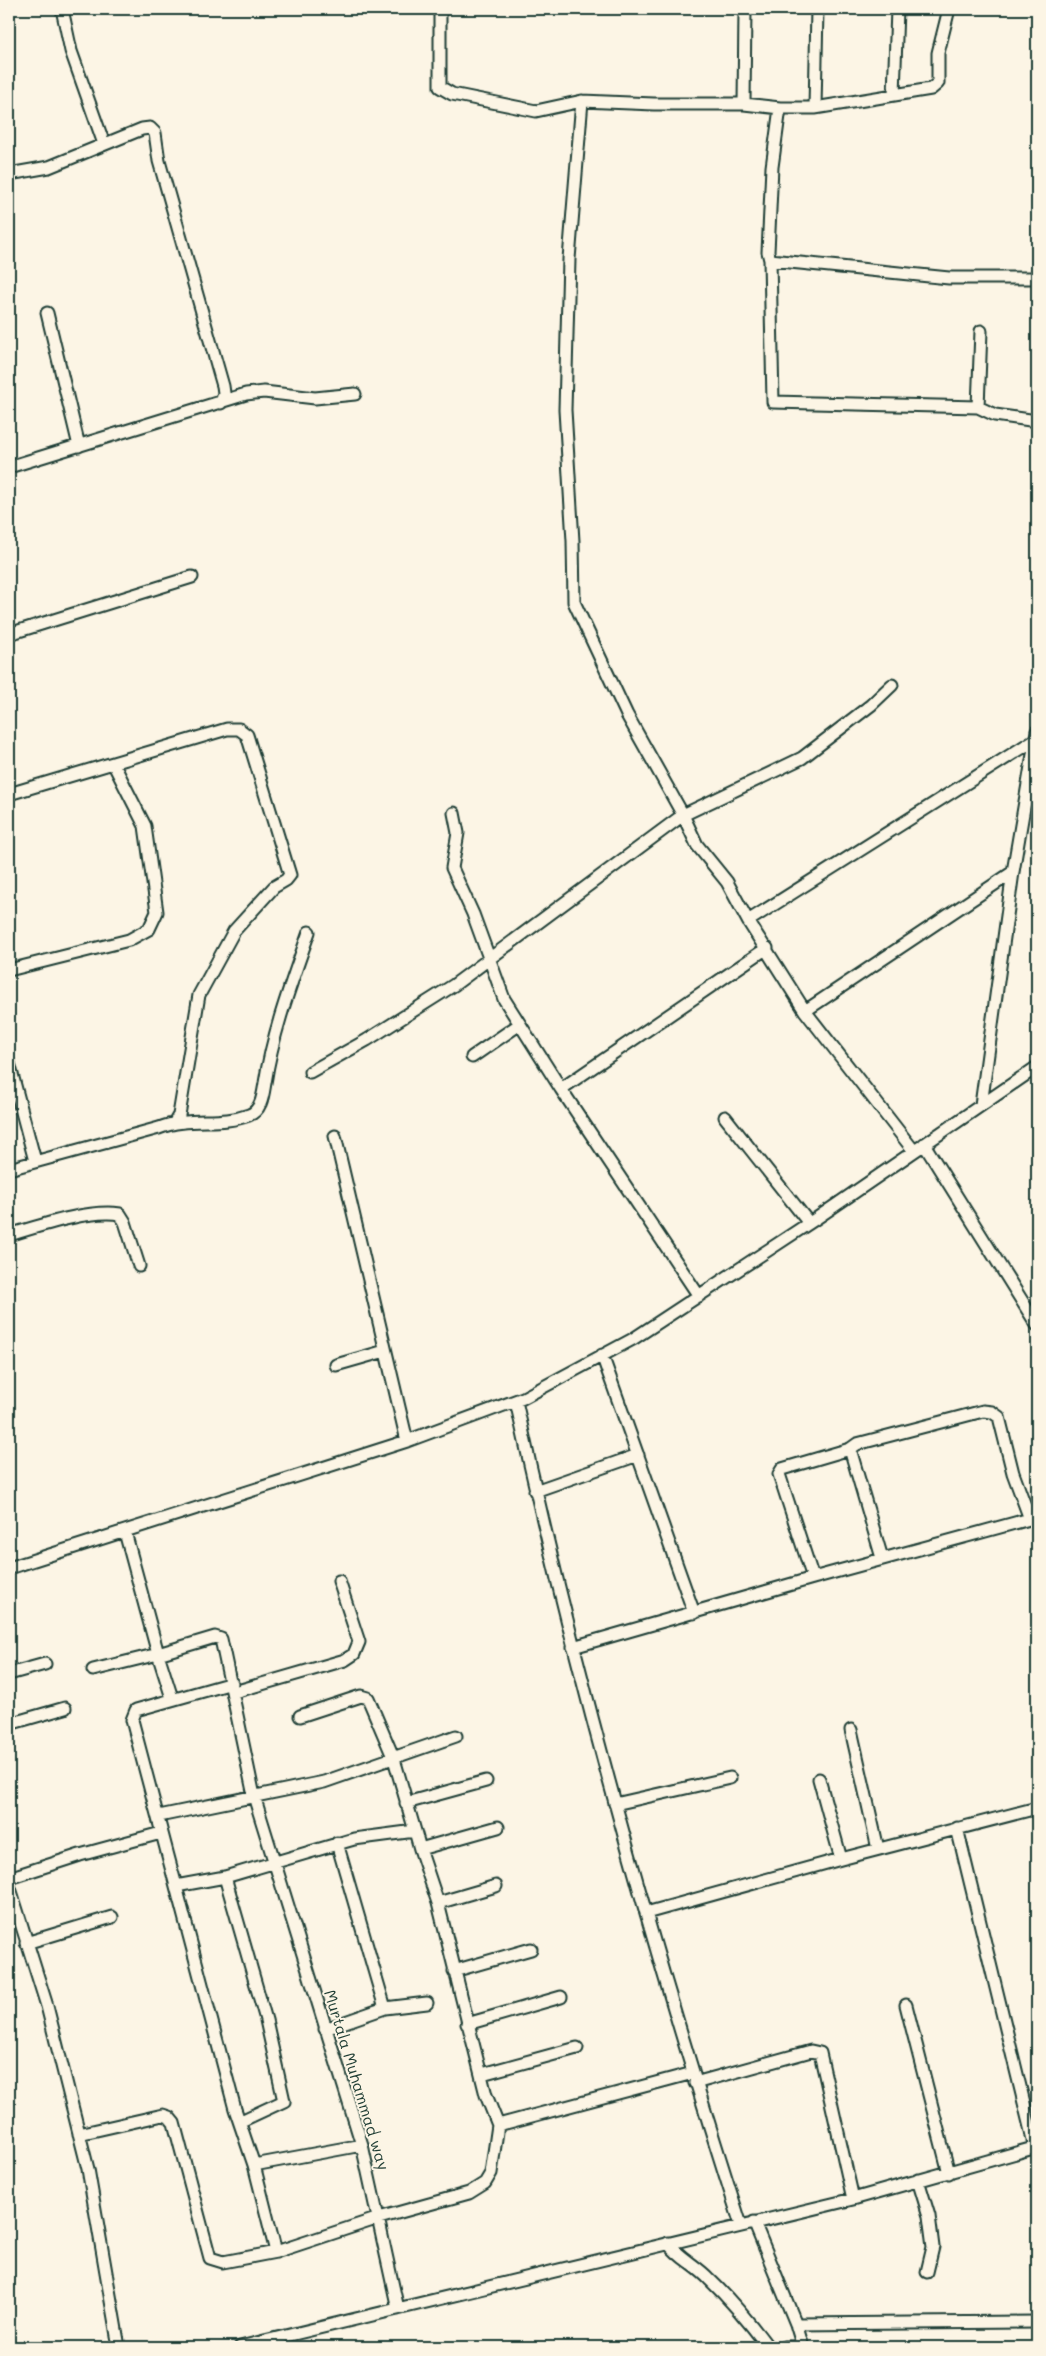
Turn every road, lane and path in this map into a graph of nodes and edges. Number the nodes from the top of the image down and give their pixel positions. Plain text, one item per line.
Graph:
1 (62, 9) edge
2 (440, 9) edge
3 (745, 9) edge
4 (817, 9) edge
5 (897, 9) edge
6 (949, 9) edge
7 (894, 94) junction
8 (582, 101) junction
9 (744, 104) junction
10 (780, 108) junction
11 (815, 108) junction
12 (104, 144) junction
13 (9, 174) edge
14 (770, 260) junction
15 (1037, 278) edge
16 (47, 313) dead end
17 (981, 331) dead end
18 (355, 394) dead end
19 (220, 403) junction
20 (978, 407) junction
21 (1037, 421) edge
22 (79, 446) junction
23 (9, 467) edge
24 (192, 577) dead end
25 (9, 634) edge
26 (892, 685) dead end
27 (1036, 735) edge
28 (112, 763) junction
29 (9, 794) edge
30 (454, 813) dead end
31 (683, 815) junction
32 (1013, 872) junction
33 (748, 921) junction
34 (309, 932) dead end
35 (767, 948) junction
36 (488, 960) junction
37 (9, 970) edge
38 (805, 1011) junction
39 (520, 1024) junction
40 (472, 1057) dead end
41 (9, 1062) edge
42 (1037, 1067) edge
43 (310, 1072) dead end
44 (560, 1089) junction
45 (981, 1105) junction
46 (725, 1117) dead end
47 (175, 1122) junction
48 (335, 1136) dead end
49 (924, 1144) junction
50 (914, 1151) junction
51 (35, 1160) junction
52 (9, 1169) edge
53 (809, 1223) junction
54 (9, 1235) edge
55 (139, 1266) dead end
56 (698, 1296) junction
57 (1037, 1325) edge
58 (385, 1350) junction
59 (602, 1355) junction
60 (336, 1365) dead end
61 (516, 1401) junction
62 (406, 1441) junction
63 (850, 1449) junction
64 (638, 1455) junction
65 (535, 1491) junction
66 (1034, 1518) edge
67 (125, 1532) junction
68 (882, 1558) junction
69 (9, 1568) edge
70 (813, 1578) junction
71 (339, 1581) dead end
72 (694, 1613) junction
73 (573, 1648) junction
74 (158, 1654) junction
75 (45, 1664) dead end
76 (92, 1670) dead end
77 (9, 1674) edge
78 (233, 1688) junction
79 (172, 1698) junction
80 (65, 1708) dead end
81 (300, 1716) dead end
82 (9, 1724) edge
83 (850, 1730) dead end
84 (456, 1736) dead end
85 (394, 1759) junction
86 (730, 1778) dead end
87 (819, 1780) dead end
88 (486, 1781) dead end
89 (254, 1796) junction
90 (406, 1804) junction
91 (615, 1804) junction
92 (1037, 1808) edge
93 (159, 1816) junction
94 (498, 1827) dead end
95 (957, 1828) junction
96 (415, 1831) junction
97 (161, 1833) junction
98 (337, 1843) junction
99 (420, 1849) junction
100 (878, 1849) junction
101 (840, 1859) junction
102 (276, 1863) junction
103 (225, 1877) junction
104 (9, 1878) edge
105 (9, 1885) edge
106 (176, 1886) junction
107 (496, 1886) dead end
108 (438, 1903) junction
109 (646, 1914) junction
110 (112, 1917) dead end
111 (26, 1943) junction
112 (530, 1949) dead end
113 (454, 1971) junction
114 (561, 1997) dead end
115 (427, 2003) dead end
116 (906, 2005) dead end
117 (385, 2008) junction
118 (467, 2024) junction
119 (325, 2029) junction
120 (577, 2048) dead end
121 (482, 2074) junction
122 (694, 2078) junction
123 (241, 2121) junction
124 (498, 2125) junction
125 (79, 2134) junction
126 (362, 2145) junction
127 (1036, 2147) edge
128 (254, 2165) junction
129 (949, 2173) junction
130 (918, 2180) junction
131 (853, 2199) junction
132 (379, 2218) junction
133 (754, 2222) junction
134 (741, 2225) junction
135 (668, 2243) junction
136 (276, 2252) junction
137 (927, 2272) dead end
138 (398, 2309) junction
139 (1037, 2322) edge
140 (796, 2324) junction
141 (118, 2347) edge
142 (240, 2347) edge
143 (768, 2347) edge
144 (784, 2347) edge
145 (803, 2347) edge

1 - 12 street
2 - 8 street
3 - 9 street
4 - 11 street
5 - 7 street
6 - 7 street
7 - 11 street
8 - 9 street
8 - 31 street
9 - 10 street
10 - 11 street
10 - 14 street
12 - 13 street
12 - 19 street
14 - 15 street
14 - 20 street
16 - 22 street
17 - 20 street
18 - 19 street
19 - 22 street
20 - 21 street
22 - 23 street
24 - 25 street
26 - 31 street
27 - 32 street
27 - 33 street
28 - 29 street
28 - 37 street
28 - 47 street
30 - 36 street
31 - 33 street
31 - 36 street
32 - 38 street
32 - 45 street
33 - 35 street
34 - 47 street
35 - 38 street
35 - 44 street
36 - 39 street
36 - 43 street
38 - 50 street
39 - 40 street
39 - 44 street
41 - 51 street
42 - 45 street
44 - 56 street
45 - 49 street
46 - 53 street
47 - 51 street
48 - 58 street
49 - 50 street
49 - 57 street
50 - 53 street
51 - 52 street
53 - 56 street
54 - 55 street
56 - 59 street
58 - 60 street
58 - 62 street
59 - 61 street
59 - 64 street
61 - 62 street
61 - 65 street
62 - 67 street
63 - 66 street
63 - 68 street
63 - 70 street
64 - 65 street
64 - 72 street
65 - 73 street
66 - 68 street
67 - 69 street
67 - 74 street
68 - 70 street
70 - 72 street
71 - 78 street
72 - 73 street
73 - 91 street
74 - 76 street
74 - 78 street, Murtala Muhammad way
74 - 79 street
75 - 77 street
78 - 79 street
78 - 89 street, Murtala Muhammad way
79 - 93 street
80 - 82 street
81 - 85 street
83 - 100 street
84 - 85 street
85 - 89 street
85 - 90 street
86 - 91 street
87 - 101 street
88 - 90 street
89 - 93 street
89 - 102 street, Murtala Muhammad way
90 - 96 street
91 - 109 street
92 - 95 street
93 - 97 street
94 - 99 street
95 - 100 street
95 - 127 street
96 - 98 street
96 - 99 street
97 - 104 street
97 - 106 street
98 - 102 street
98 - 117 street
99 - 108 street
100 - 101 street
101 - 109 street
102 - 103 street
102 - 119 street, Murtala Muhammad way
103 - 106 street
103 - 123 street
105 - 111 street
106 - 123 street
107 - 108 street
108 - 113 street
109 - 122 street
110 - 111 street
111 - 125 street
112 - 113 street
113 - 118 street
114 - 118 street
115 - 117 street
116 - 129 street
117 - 119 street
118 - 121 street
119 - 126 street, Murtala Muhammad way
120 - 121 street
121 - 124 street
122 - 124 street
122 - 131 street
122 - 134 street
123 - 128 street
124 - 132 street
125 - 136 street
125 - 141 street
126 - 128 street
126 - 132 street, Murtala Muhammad way
127 - 129 street
128 - 136 street
129 - 130 street
130 - 131 street
130 - 137 street
131 - 133 street
132 - 136 street
132 - 138 street, Murtala Muhammad way
133 - 134 street
133 - 140 street
134 - 135 street
135 - 138 street
135 - 143 street
138 - 142 street
139 - 140 street
140 - 145 street
144 - 145 street

